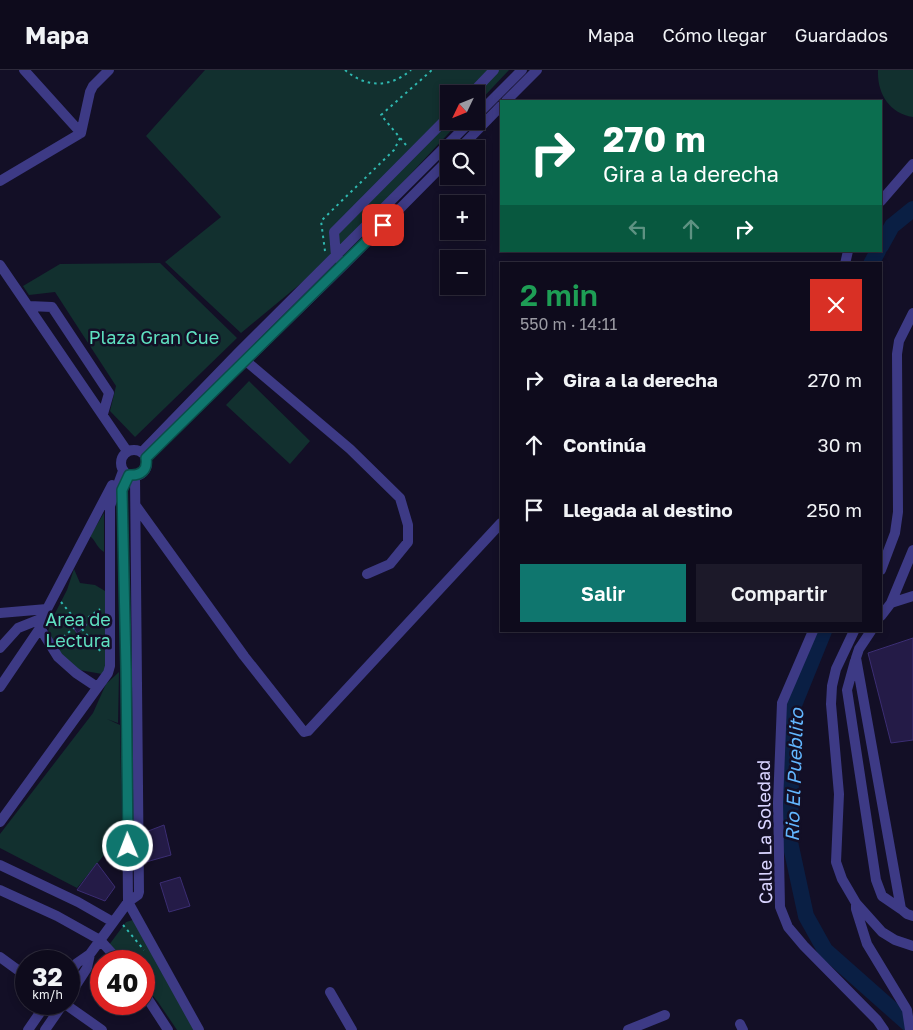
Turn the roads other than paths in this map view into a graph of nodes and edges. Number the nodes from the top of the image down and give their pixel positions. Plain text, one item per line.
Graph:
1 (24, 70) edge
2 (109, 70) edge
3 (494, 70) edge
4 (526, 72) edge
5 (479, 85) edge
6 (507, 100) edge
7 (500, 107) edge
8 (485, 108) edge
9 (440, 125) edge
10 (462, 130) edge
11 (81, 133) junction
12 (468, 140) edge
13 (913, 164) edge
14 (440, 168) edge
15 (0, 181) edge
16 (882, 200) edge
17 (336, 256) junction
18 (0, 264) edge
19 (344, 265) junction
20 (28, 306) junction
21 (913, 313) edge
22 (246, 361) junction
23 (103, 414) junction
24 (127, 451) junction
25 (144, 455) junction
26 (127, 474) junction
27 (136, 506) junction
28 (500, 524) edge
29 (913, 550) edge
30 (882, 567) edge
31 (367, 574) dead end
32 (913, 596) edge
33 (891, 603) junction
34 (48, 609) junction
35 (0, 613) edge
36 (882, 615) edge
37 (41, 623) junction
38 (813, 632) edge
39 (854, 632) edge
40 (870, 632) edge
41 (0, 648) edge
42 (856, 658) junction
43 (0, 687) edge
44 (97, 688) junction
45 (4, 807) edge
46 (0, 822) edge
47 (0, 865) edge
48 (0, 890) edge
49 (128, 902) junction
50 (856, 903) junction
51 (901, 908) junction
52 (913, 916) edge
53 (115, 920) junction
54 (100, 940) junction
55 (913, 946) edge
56 (93, 950) edge
57 (109, 950) edge
58 (90, 954) joint
59 (0, 957) edge
60 (80, 961) edge
61 (15, 968) edge
62 (80, 979) edge
63 (330, 992) dead end
64 (155, 1010) edge
65 (665, 1014) dead end
66 (38, 1015) edge
67 (56, 1015) edge
68 (80, 1015) edge
69 (28, 1030) edge
70 (45, 1030) edge
71 (102, 1030) edge
72 (168, 1030) edge
73 (199, 1030) edge
74 (352, 1030) edge
75 (628, 1030) edge
76 (884, 1030) edge
77 (910, 1030) edge

1 - 11 street
2 - 11 street
3 - 5 street
4 - 6 street
4 - 8 street
7 - 12 street
9 - 17 street
10 - 17 street
11 - 15 street
13 - 16 street
14 - 19 street
17 - 19 street
17 - 25 street
18 - 20 street
19 - 22 street
20 - 23 street
20 - 23 street
21 - 30 street
22 - 25 street
22 - 31 street
23 - 24 street
24 - 25 street
24 - 26 street
25 - 26 street
26 - 27 street
26 - 34 street
26 - 44 street
26 - 49 street
27 - 28 street
27 - 49 street
29 - 33 street
32 - 33 street
33 - 36 street
34 - 35 street
34 - 37 street
37 - 41 street
37 - 43 street
37 - 44 street
38 - 76 street, Calle La Soledad
39 - 50 street
40 - 42 street
42 - 51 street
42 - 51 street
44 - 45 street
45 - 46 street
47 - 53 street
48 - 54 street
49 - 53 street
49 - 73 street
50 - 55 street
50 - 77 street
51 - 52 street
53 - 54 street
54 - 56 street
54 - 57 street
58 - 60 street
58 - 62 street
59 - 61 street
63 - 74 street
64 - 72 street
65 - 75 street
66 - 69 street
67 - 70 street
68 - 71 street

